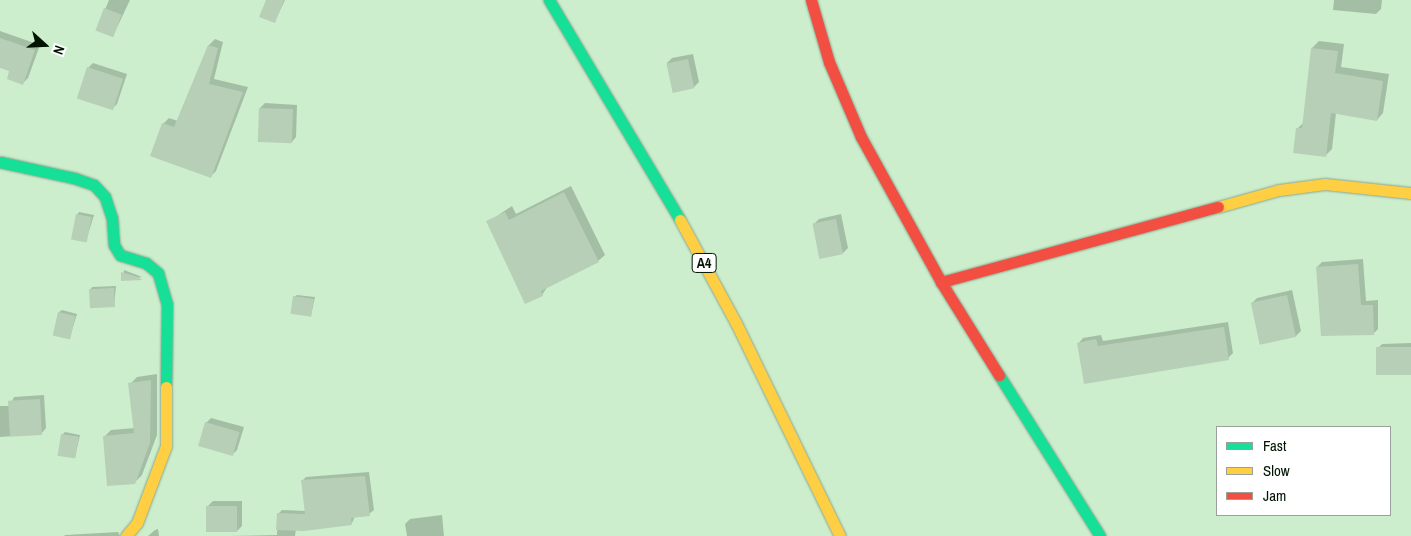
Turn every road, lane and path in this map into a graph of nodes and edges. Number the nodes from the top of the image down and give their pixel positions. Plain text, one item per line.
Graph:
1 (549, 0) edge
2 (811, 0) edge
3 (0, 162) edge
4 (1411, 193) edge
5 (941, 282) junction
6 (126, 536) edge
7 (840, 536) edge
8 (1100, 536) edge

1 - 7 main road, A4
2 - 5 main road
3 - 6 main road
4 - 5 main road
5 - 8 main road

